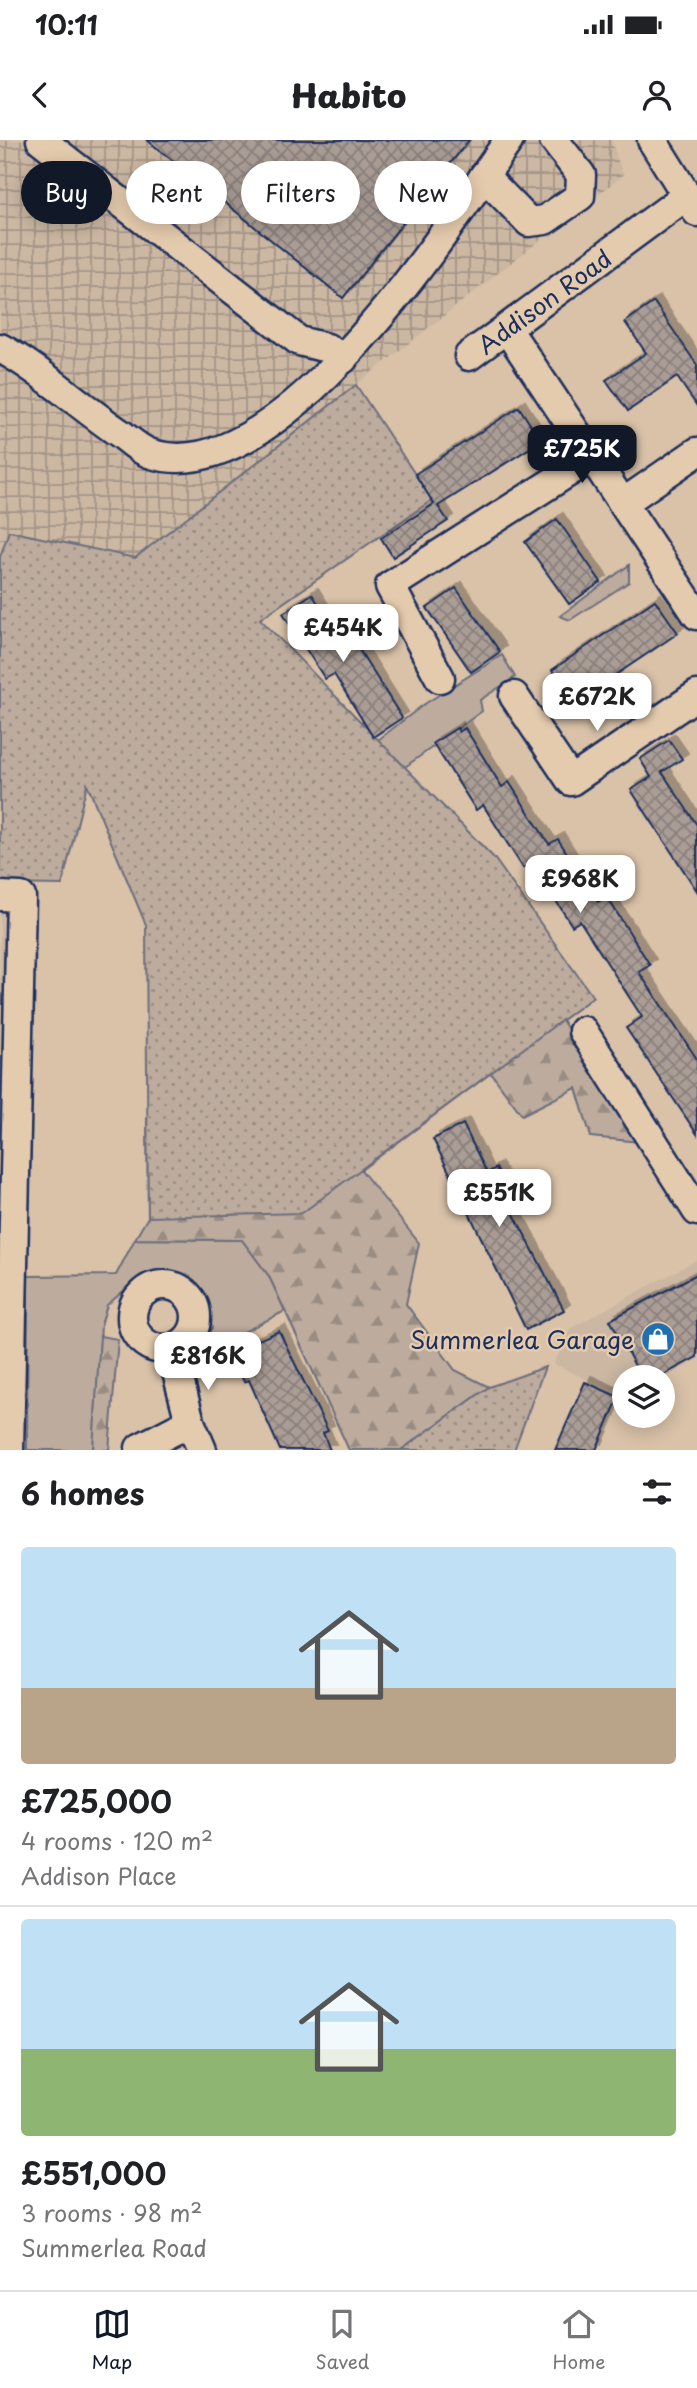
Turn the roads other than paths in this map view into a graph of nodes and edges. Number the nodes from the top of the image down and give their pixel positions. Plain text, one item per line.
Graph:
1 (41, 140) edge
2 (509, 140) edge
3 (554, 140) edge
4 (652, 140) edge
5 (484, 176) junction
6 (692, 204) edge
7 (507, 330) junction
8 (0, 348) edge
9 (469, 356) dead end
10 (343, 359) junction
11 (697, 452) edge
12 (592, 457) junction
13 (624, 503) junction
14 (697, 615) edge
15 (440, 678) dead end
16 (697, 695) edge
17 (514, 696) dead end
18 (0, 896) edge
19 (583, 1031) dead end
20 (697, 1211) edge
21 (172, 1349) dead end
22 (190, 1422) junction
23 (140, 1448) dead end
24 (9, 1450) edge
25 (202, 1450) edge

1 - 10 street
2 - 5 street
3 - 5 street
4 - 6 street
5 - 10 street
6 - 7 street, Addison Road
7 - 9 street, Addison Road
7 - 12 street
8 - 10 street
11 - 13 street
12 - 13 street
12 - 15 street
13 - 14 street
16 - 17 street
18 - 24 street
19 - 20 street
21 - 22 street
22 - 23 street
22 - 25 street

